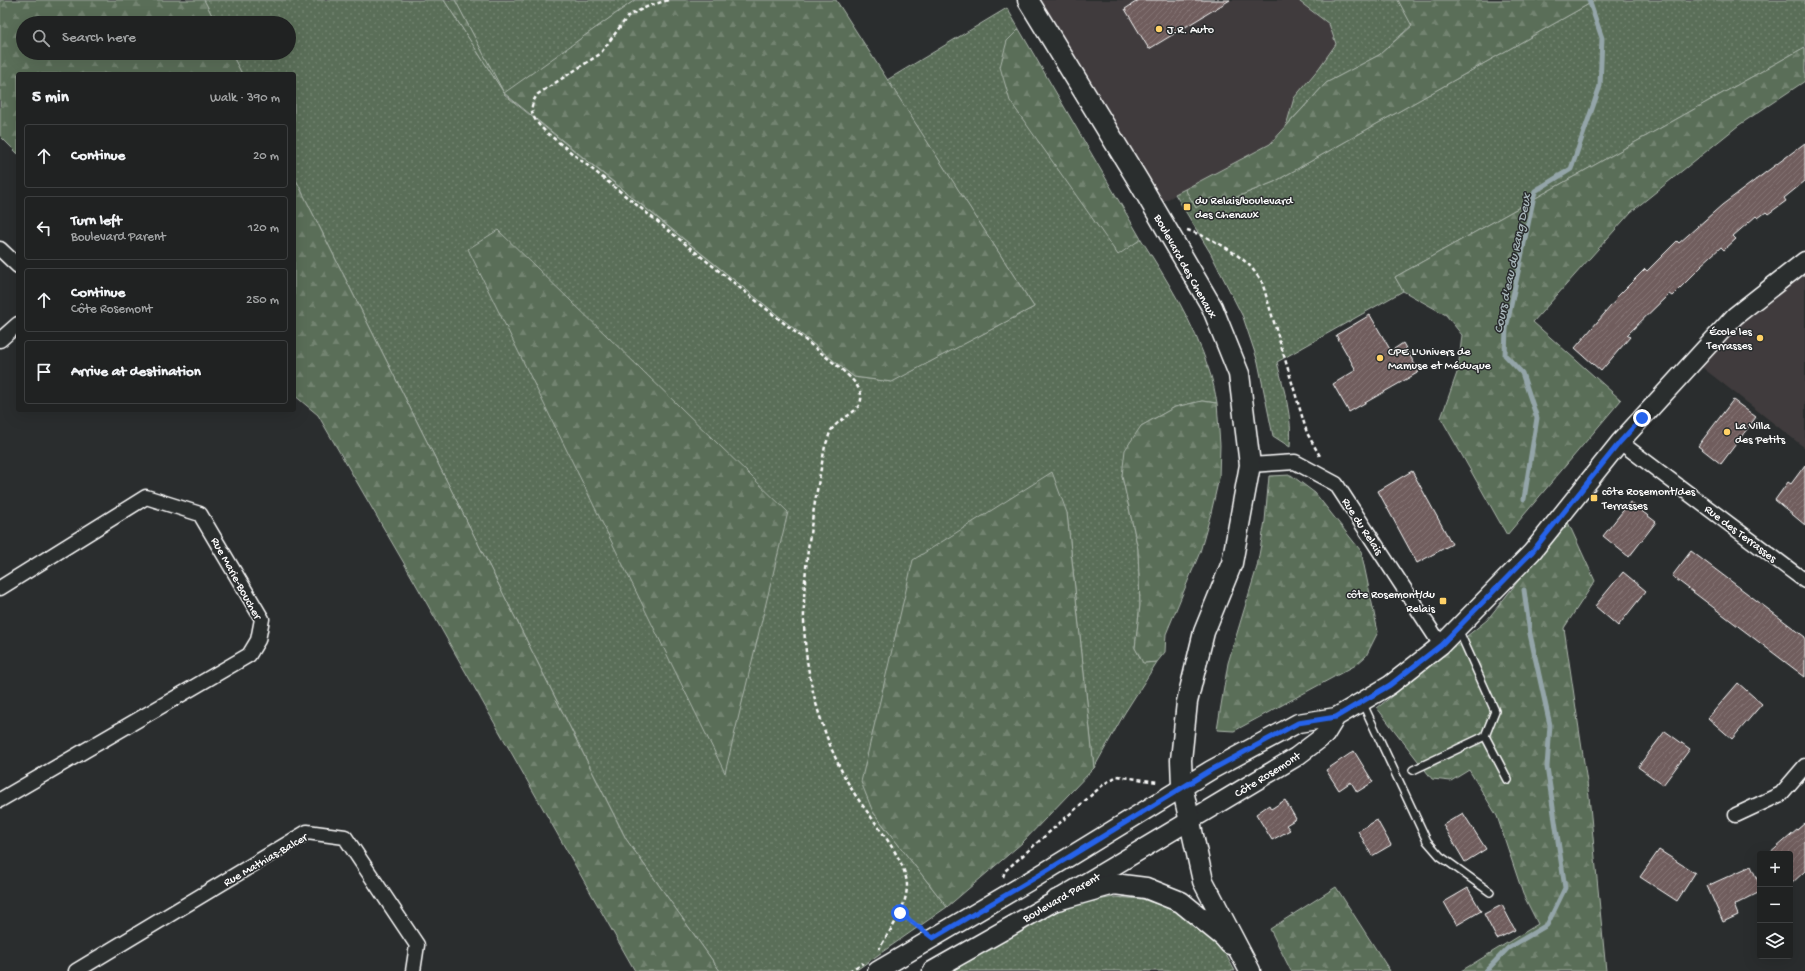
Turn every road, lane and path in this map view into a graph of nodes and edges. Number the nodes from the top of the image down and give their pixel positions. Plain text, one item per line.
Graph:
1 (668, 0) edge
2 (1028, 0) edge
3 (1161, 220) junction
4 (0, 249) edge
5 (1805, 261) edge
6 (16, 264) edge
7 (16, 326) edge
8 (0, 340) edge
9 (1620, 442) junction
10 (1321, 459) dead end
11 (1250, 465) junction
12 (1805, 581) edge
13 (0, 588) edge
14 (1458, 628) junction
15 (1441, 645) junction
16 (1361, 702) junction
17 (1336, 717) junction
18 (1485, 736) junction
19 (1805, 766) edge
20 (1413, 770) dead end
21 (1508, 780) dead end
22 (1182, 786) junction
23 (0, 800) edge
24 (1736, 815) dead end
25 (1189, 822) junction
26 (1490, 892) dead end
27 (1057, 900) junction
28 (994, 902) junction
29 (900, 913) junction
30 (933, 938) junction
31 (878, 950) dead end
32 (873, 965) edge
33 (1247, 967) edge
34 (76, 971) edge
35 (413, 971) edge
36 (850, 971) edge
37 (932, 971) edge

1 - 29 path
2 - 3 main road, Boulevard des Chenaux
3 - 10 path
3 - 11 main road, Boulevard des Chenaux
4 - 6 street
5 - 9 street, Côte Rosemont
7 - 8 street
9 - 12 street, Rue des Terrasses
9 - 14 street, Côte Rosemont
11 - 15 street, Rue du Relais
11 - 22 main road, Boulevard des Chenaux
13 - 23 street, Rue Marie-Boucher
14 - 15 street, Côte Rosemont
14 - 18 lane
15 - 16 street, Côte Rosemont
16 - 17 street, Côte Rosemont
16 - 26 lane
17 - 22 street, Côte Rosemont
17 - 25 street, Côte Rosemont
18 - 20 lane
18 - 21 lane
19 - 24 street
22 - 25 main road, Boulevard des Chenaux
22 - 28 street
22 - 28 path
25 - 27 street, Boulevard Parent
25 - 33 main road, Boulevard des Chenaux
27 - 33 main road
27 - 37 street, Boulevard Parent
28 - 30 street
29 - 30 path
29 - 31 path
30 - 32 street
32 - 36 path
34 - 35 street, Rue Mathias-Balcer

